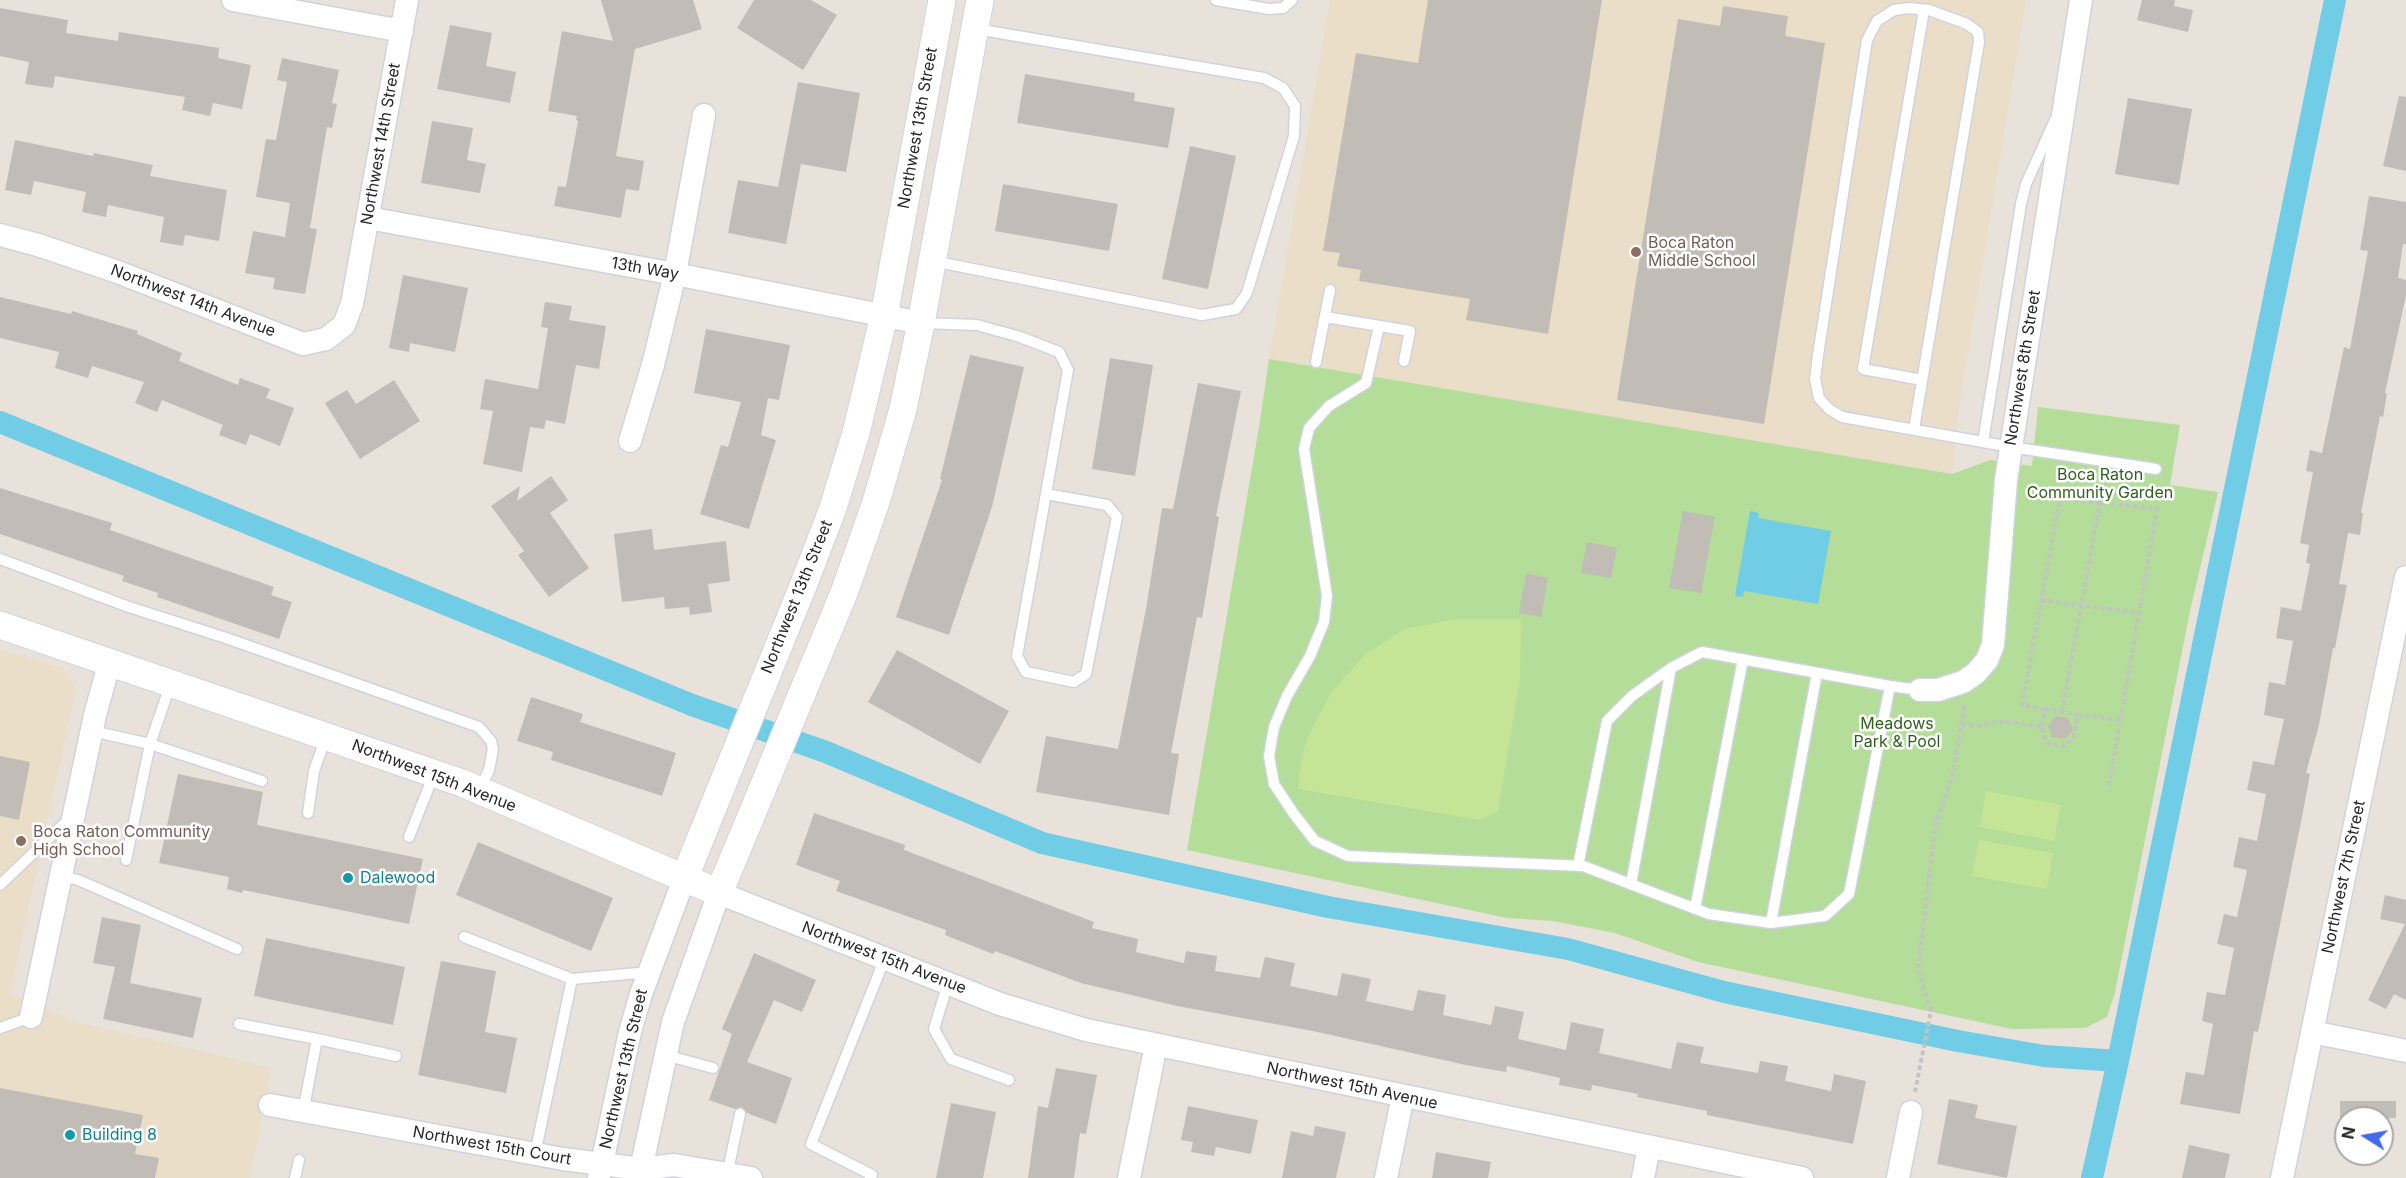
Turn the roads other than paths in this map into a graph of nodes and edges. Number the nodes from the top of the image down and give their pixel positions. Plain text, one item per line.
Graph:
1 (233, 0) edge
2 (407, 0) edge
3 (942, 0) edge
4 (980, 0) edge
5 (1216, 0) edge
6 (1292, 0) edge
7 (2081, 0) edge
8 (1924, 10) junction
9 (975, 29) junction
10 (402, 30) junction
11 (2066, 95) junction
12 (704, 115) dead end
13 (368, 218) junction
14 (0, 235) edge
15 (933, 261) junction
16 (675, 274) junction
17 (355, 287) joint
18 (1330, 290) dead end
19 (884, 316) junction
20 (1324, 317) junction
21 (921, 323) junction
22 (1379, 326) junction
23 (1404, 361) dead end
24 (1316, 362) dead end
25 (1922, 380) junction
26 (1914, 429) junction
27 (630, 441) dead end
28 (1983, 442) junction
29 (2011, 447) junction
30 (2156, 469) dead end
31 (1046, 494) junction
32 (0, 559) edge
33 (2406, 577) edge
34 (0, 625) edge
35 (1743, 659) junction
36 (110, 662) junction
37 (1671, 668) junction
38 (1817, 673) junction
39 (171, 682) junction
40 (1890, 686) junction
41 (1920, 690) joint
42 (92, 731) junction
43 (326, 736) junction
44 (150, 744) junction
45 (434, 773) junction
46 (262, 781) dead end
47 (479, 791) junction
48 (75, 813) junction
49 (308, 813) dead end
50 (409, 837) dead end
51 (126, 860) dead end
52 (1578, 866) junction
53 (61, 876) junction
54 (684, 879) junction
55 (1631, 884) junction
56 (0, 885) edge
57 (718, 893) junction
58 (1695, 909) junction
59 (1771, 923) junction
60 (464, 937) dead end
61 (237, 949) dead end
62 (885, 958) junction
63 (649, 972) junction
64 (572, 979) junction
65 (948, 983) junction
66 (31, 1017) joint
67 (239, 1024) dead end
68 (0, 1028) edge
69 (2312, 1032) junction
70 (317, 1040) junction
71 (1156, 1046) junction
72 (2406, 1051) edge
73 (665, 1055) junction
74 (396, 1056) dead end
75 (713, 1068) dead end
76 (1009, 1080) dead end
77 (1403, 1096) junction
78 (270, 1105) dead end
79 (303, 1112) junction
80 (1911, 1112) dead end
81 (740, 1114) dead end
82 (1649, 1147) junction
83 (535, 1154) junction
84 (299, 1160) dead end
85 (600, 1171) edge
86 (640, 1173) edge
87 (727, 1176) edge
88 (296, 1178) edge
89 (751, 1178) edge
90 (870, 1178) edge
91 (1129, 1178) edge
92 (1386, 1178) edge
93 (1643, 1178) edge
94 (1802, 1178) edge
95 (1898, 1178) edge
96 (2282, 1178) edge

1 - 10 street
2 - 10 street, Northwest 14th Street
3 - 19 street, Northwest 13th Street
4 - 9 street
5 - 6 lane
7 - 11 street, Northwest 8th Street
8 - 25 lane
8 - 25 lane
8 - 26 lane
9 - 15 street
9 - 15 lane
10 - 13 street, Northwest 14th Street
11 - 28 lane
11 - 29 street, Northwest 8th Street
12 - 16 street
13 - 16 street, 13th Way
13 - 17 street, Northwest 14th Street
14 - 17 street, Northwest 14th Avenue
15 - 21 street
16 - 19 street, 13th Way
16 - 27 street
18 - 20 lane
19 - 21 street, 13th Way
19 - 54 street, Northwest 13th Street
20 - 22 lane
20 - 24 lane
21 - 31 lane
21 - 57 street
22 - 23 lane
22 - 52 lane
25 - 26 lane
26 - 28 lane
28 - 29 lane
29 - 30 lane
29 - 41 street, Northwest 8th Street
31 - 31 lane
32 - 47 lane
33 - 69 street, Northwest 7th Street
34 - 36 street, Northwest 15th Avenue
35 - 37 lane
35 - 38 lane
35 - 58 lane
36 - 39 street, Northwest 15th Avenue
36 - 42 street
37 - 52 lane
37 - 55 lane
38 - 40 lane
38 - 59 lane
39 - 43 street, Northwest 15th Avenue
39 - 44 lane
40 - 41 lane
40 - 59 lane
42 - 44 lane
42 - 48 street
43 - 45 street, Northwest 15th Avenue
43 - 49 lane
44 - 46 lane
44 - 51 lane
45 - 47 street, Northwest 15th Avenue
45 - 50 lane
47 - 54 street, Northwest 15th Avenue
48 - 53 street
48 - 56 lane
52 - 55 lane
53 - 61 lane
53 - 66 street
54 - 57 street, Northwest 15th Avenue
54 - 63 street, Northwest 13th Street
55 - 58 lane
57 - 62 street, Northwest 15th Avenue
57 - 73 street
58 - 59 lane
60 - 64 lane
62 - 65 street, Northwest 15th Avenue
62 - 90 lane
63 - 64 lane
63 - 85 street, Northwest 13th Street
64 - 83 lane
65 - 71 street, Northwest 15th Avenue
65 - 76 lane
66 - 68 lane
67 - 70 lane
69 - 72 street
69 - 96 street, Northwest 7th Street
70 - 74 lane
70 - 79 lane
71 - 77 street, Northwest 15th Avenue
71 - 91 street
73 - 75 lane
73 - 86 street
77 - 82 street, Northwest 15th Avenue
77 - 92 street
78 - 79 street, Northwest 15th Court
79 - 83 street, Northwest 15th Court
80 - 95 street
81 - 87 lane
82 - 93 street
82 - 94 street, Northwest 15th Avenue
83 - 85 street, Northwest 15th Court
84 - 88 lane
85 - 86 street, Northwest 15th Court
86 - 87 street, Northwest 15th Court
87 - 89 street, Northwest 15th Court

